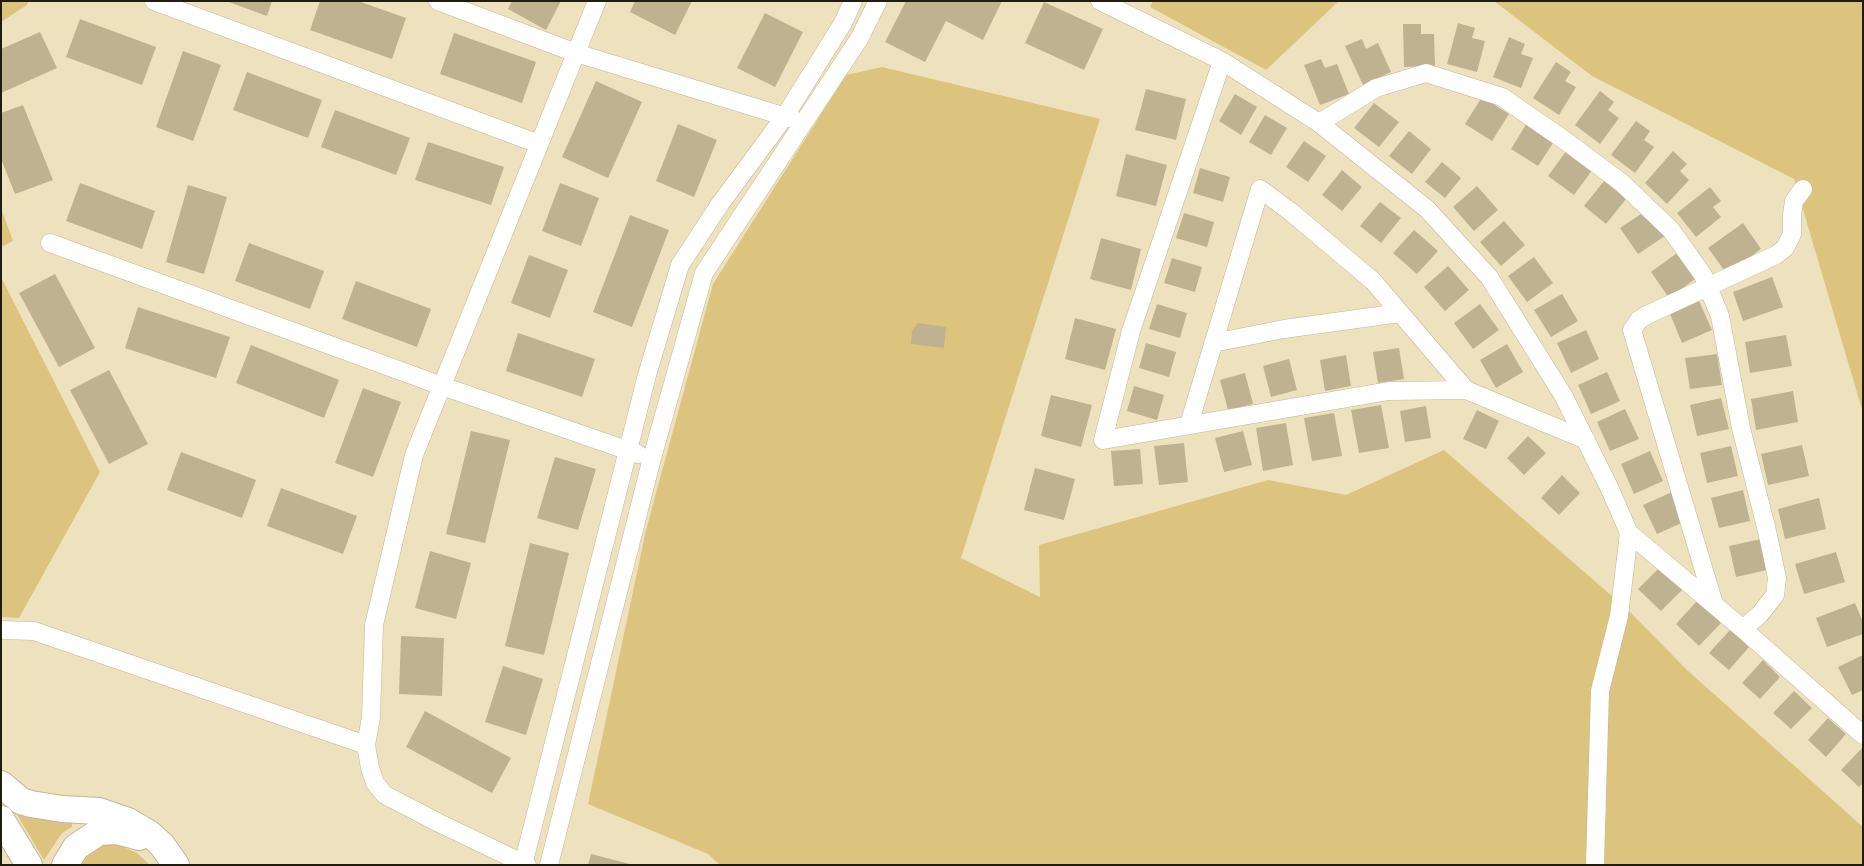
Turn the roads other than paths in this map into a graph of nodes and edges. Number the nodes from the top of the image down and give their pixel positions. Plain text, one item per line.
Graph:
1 (154, 1) edge
2 (438, 1) edge
3 (597, 1) edge
4 (853, 1) edge
5 (878, 1) edge
6 (1100, 1) edge
7 (576, 53) junction
8 (1222, 60) junction
9 (784, 116) junction
10 (804, 122) junction
11 (1319, 123) junction
12 (539, 144) junction
13 (1803, 189) dead end
14 (50, 244) dead end
15 (1708, 287) junction
16 (1400, 313) junction
17 (1213, 343) junction
18 (442, 386) junction
19 (1466, 390) junction
20 (1189, 424) junction
21 (1586, 440) junction
22 (627, 451) junction
23 (652, 458) junction
24 (1629, 533) junction
25 (1714, 604) junction
26 (1743, 629) junction
27 (1, 630) edge
28 (1863, 735) edge
29 (366, 745) junction
30 (1, 784) edge
31 (1, 819) edge
32 (174, 861) edge
33 (524, 864) edge
34 (28, 865) edge
35 (65, 865) edge
36 (549, 865) edge
37 (1595, 865) edge

1 - 12 street
2 - 7 street
3 - 7 street
4 - 9 street
5 - 10 street
6 - 8 street
7 - 9 street
7 - 12 street
8 - 11 street
8 - 20 street
9 - 10 street
9 - 22 street
10 - 23 street
11 - 15 street
11 - 21 street
12 - 18 street
13 - 15 street
14 - 18 street
15 - 25 street
15 - 26 street
16 - 17 street
16 - 17 street
16 - 19 street
17 - 20 street
18 - 22 street
18 - 29 street
19 - 20 street
19 - 21 street
21 - 24 street
22 - 23 street
22 - 33 street
23 - 36 street
24 - 25 street
24 - 37 street
25 - 26 street
26 - 28 street
27 - 29 street
29 - 33 street
30 - 32 highway
31 - 34 highway
32 - 35 highway

